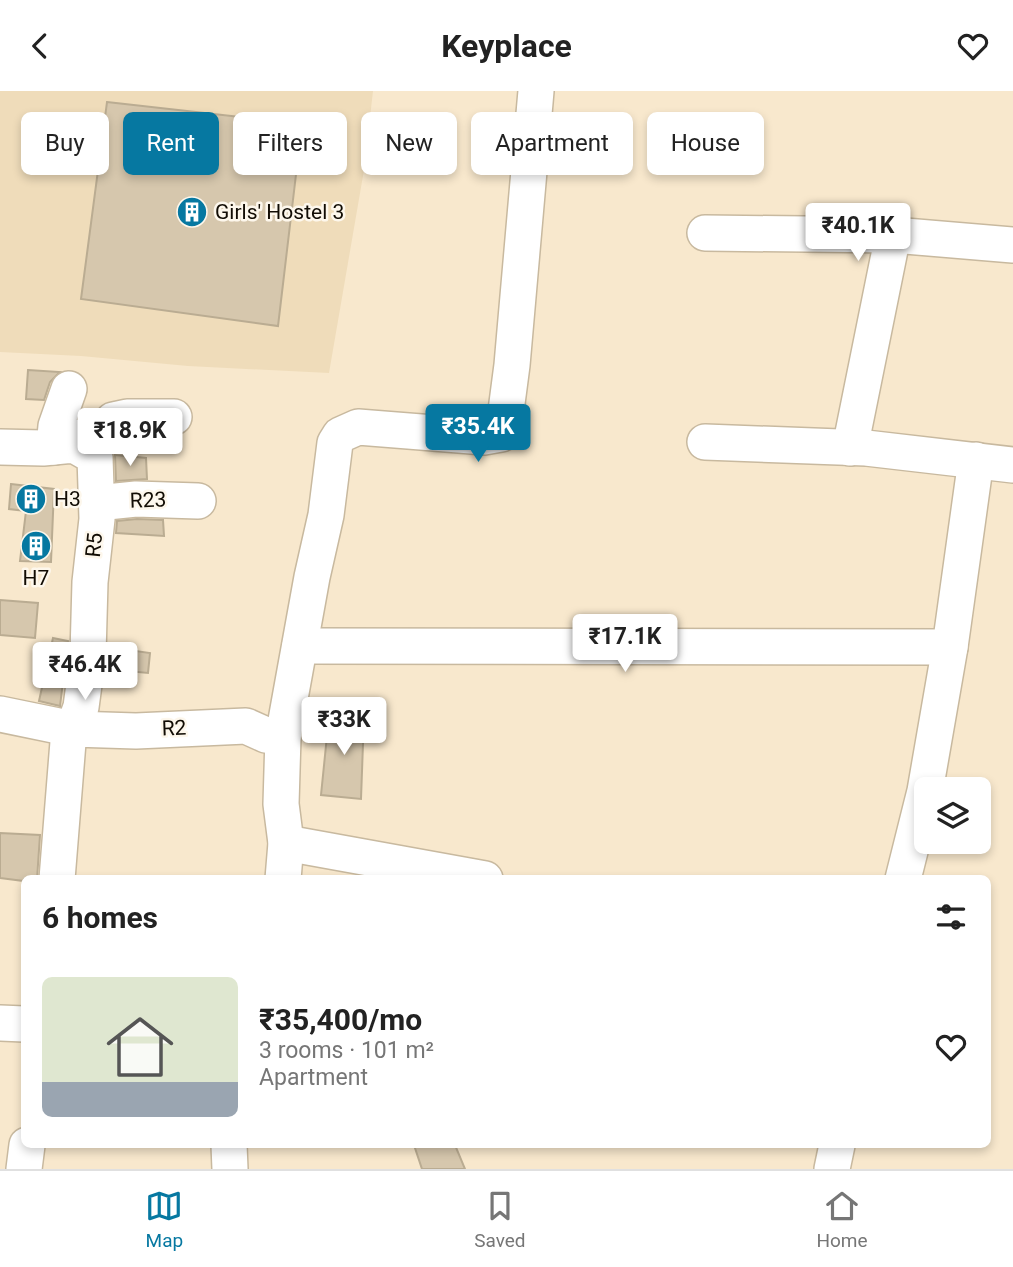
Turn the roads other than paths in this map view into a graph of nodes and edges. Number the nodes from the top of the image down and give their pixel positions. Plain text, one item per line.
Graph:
1 (536, 91) edge
2 (705, 233) dead end
3 (892, 235) junction
4 (1013, 245) edge
5 (69, 389) dead end
6 (174, 417) dead end
7 (54, 442) junction
8 (705, 442) dead end
9 (0, 447) edge
10 (97, 447) junction
11 (850, 448) junction
12 (976, 460) junction
13 (1013, 465) edge
14 (198, 501) dead end
15 (97, 503) junction
16 (300, 646) junction
17 (950, 647) junction
18 (0, 713) edge
19 (73, 729) junction
20 (283, 737) junction
21 (286, 843) junction
22 (57, 875) edge
23 (283, 875) edge
24 (463, 875) edge
25 (904, 875) edge
26 (0, 1023) edge
27 (21, 1024) edge
28 (27, 1148) edge
29 (229, 1148) edge
30 (836, 1148) edge
31 (24, 1169) edge
32 (230, 1169) edge
33 (832, 1169) edge

1 - 16 street
2 - 3 street
3 - 4 street
3 - 11 street
5 - 7 street
6 - 10 street
7 - 9 street
7 - 10 street
8 - 11 street
10 - 15 street, R5
11 - 12 street
12 - 13 street
12 - 17 street
14 - 15 street, R23
15 - 19 street, R5
16 - 17 street
16 - 20 street
17 - 25 street
18 - 19 street, R2
19 - 20 street, R2
19 - 22 street
20 - 21 street
21 - 23 street
21 - 24 street
26 - 27 street
28 - 31 street
29 - 32 street
30 - 33 street

